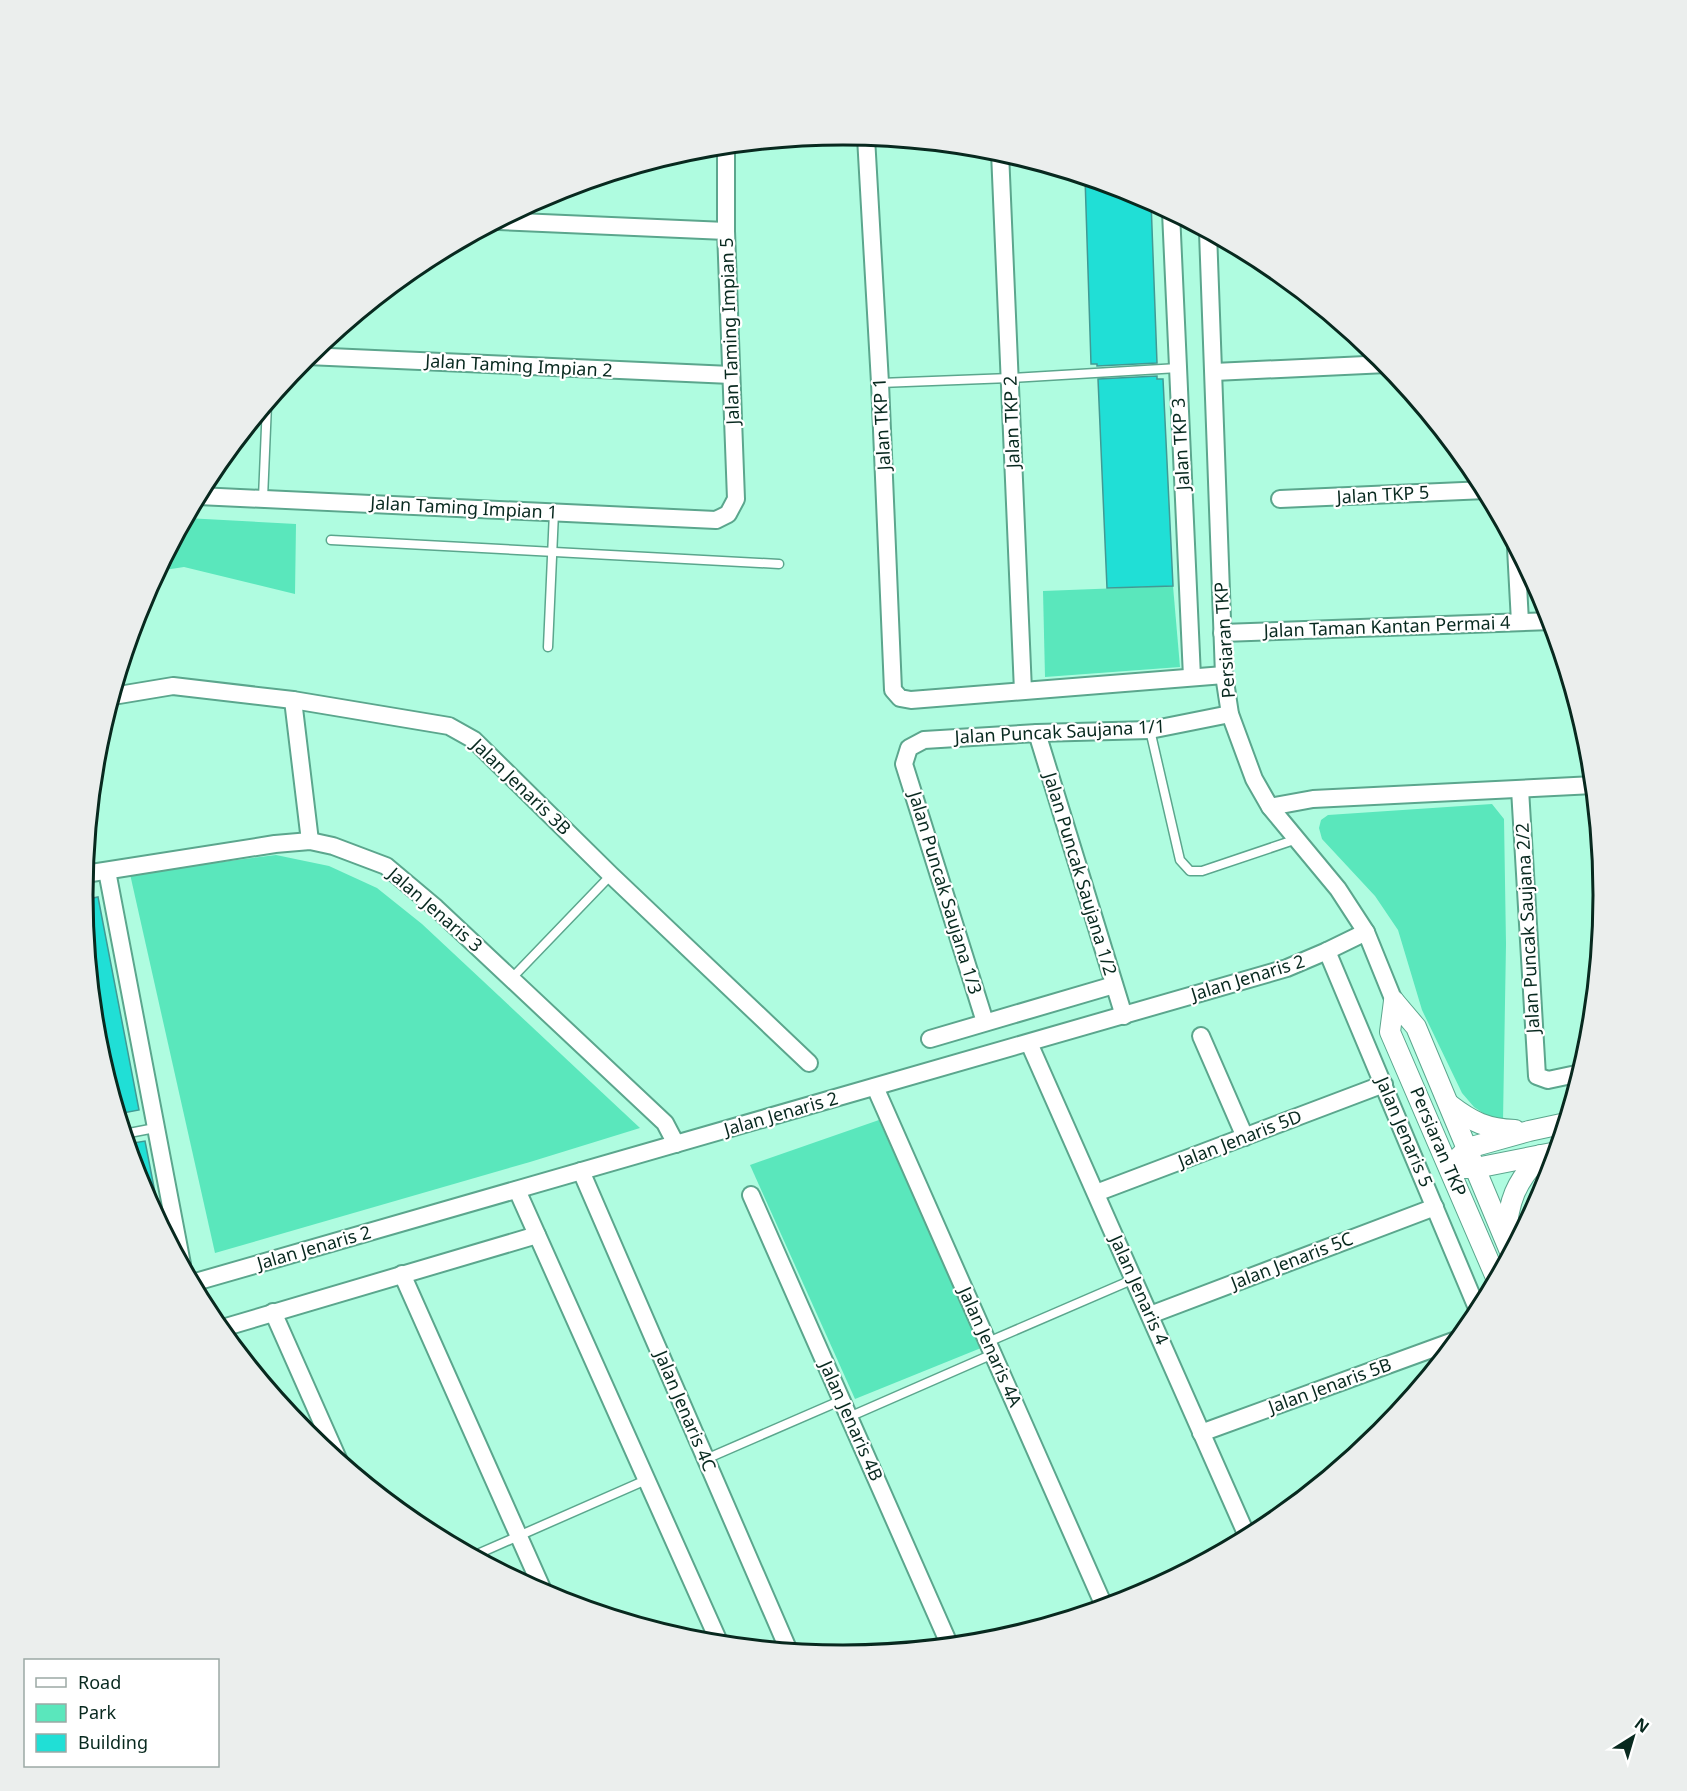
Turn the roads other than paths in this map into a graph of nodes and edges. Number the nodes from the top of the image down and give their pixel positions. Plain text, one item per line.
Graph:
1 (867, 146) edge
2 (726, 154) edge
3 (1000, 162) edge
4 (1171, 220) edge
5 (513, 222) edge
6 (726, 231) junction
7 (1208, 240) edge
8 (322, 357) edge
9 (1374, 365) edge
10 (1178, 368) junction
11 (1214, 372) junction
12 (731, 375) junction
13 (1010, 378) junction
14 (880, 383) junction
15 (266, 416) edge
16 (1475, 490) edge
17 (208, 496) edge
18 (263, 498) junction
19 (1280, 499) dead end
20 (554, 512) junction
21 (728, 514) joint
22 (331, 540) dead end
23 (552, 552) junction
24 (779, 564) dead end
25 (1517, 564) edge
26 (1542, 621) edge
27 (1520, 622) junction
28 (1222, 633) junction
29 (548, 647) dead end
30 (1224, 675) junction
31 (1192, 677) junction
32 (1023, 691) junction
33 (121, 695) edge
34 (294, 700) junction
35 (1230, 714) junction
36 (1150, 730) junction
37 (1037, 733) junction
38 (904, 764) joint
39 (1586, 785) edge
40 (1520, 789) junction
41 (1270, 807) junction
42 (1297, 839) junction
43 (310, 841) junction
44 (107, 870) junction
45 (94, 872) edge
46 (611, 875) junction
47 (1366, 932) junction
48 (1327, 951) junction
49 (511, 979) junction
50 (1114, 985) junction
51 (1394, 1001) junction
52 (1124, 1016) junction
53 (985, 1022) junction
54 (1201, 1036) dead end
55 (930, 1040) dead end
56 (1029, 1043) junction
57 (809, 1063) dead end
58 (1572, 1075) edge
59 (1384, 1084) junction
60 (875, 1087) junction
61 (1450, 1105) junction
62 (1558, 1125) edge
63 (155, 1128) junction
64 (1529, 1131) junction
65 (132, 1133) edge
66 (1245, 1137) junction
67 (675, 1144) junction
68 (1468, 1148) junction
69 (1548, 1154) edge
70 (1547, 1155) edge
71 (1449, 1167) junction
72 (1476, 1168) junction
73 (581, 1171) junction
74 (517, 1190) junction
75 (1096, 1193) junction
76 (751, 1195) dead end
77 (1435, 1207) junction
78 (537, 1235) junction
79 (177, 1240) edge
80 (1508, 1244) edge
81 (1507, 1245) edge
82 (1493, 1271) edge
83 (402, 1274) junction
84 (1134, 1279) junction
85 (200, 1281) edge
86 (1474, 1302) edge
87 (273, 1312) junction
88 (1150, 1315) junction
89 (229, 1326) edge
90 (1445, 1344) edge
91 (991, 1348) junction
92 (842, 1400) junction
93 (849, 1417) junction
94 (1201, 1433) junction
95 (331, 1443) edge
96 (706, 1459) junction
97 (646, 1480) junction
98 (1244, 1530) edge
99 (519, 1536) junction
100 (481, 1552) edge
101 (539, 1581) edge
102 (1101, 1600) edge
103 (716, 1635) edge
104 (947, 1639) edge
105 (786, 1643) edge

1 - 14 street, Jalan TKP 1
2 - 6 street, Jalan Taming Impian 5
3 - 13 street, Jalan TKP 2
4 - 10 street, Jalan TKP 3
5 - 6 street
6 - 12 street, Jalan Taming Impian 5
7 - 11 street, Persiaran TKP
8 - 12 street, Jalan Taming Impian 2
9 - 11 street
10 - 13 lane
10 - 31 street, Jalan TKP 3
11 - 28 street, Persiaran TKP
12 - 21 street, Jalan Taming Impian 5
13 - 14 lane
13 - 32 street, Jalan TKP 2
14 - 32 street, Jalan TKP 1
15 - 18 lane
16 - 19 street, Jalan TKP 5
17 - 18 street, Jalan Taming Impian 1
18 - 20 street, Jalan Taming Impian 1
20 - 21 street, Jalan Taming Impian 1
20 - 23 lane
22 - 23 lane
23 - 24 lane
23 - 29 lane
25 - 27 street
26 - 27 street, Jalan Taman Kantan Permai 4
27 - 28 street, Jalan Taman Kantan Permai 4
28 - 30 street, Persiaran TKP
30 - 31 street
30 - 35 street, Persiaran TKP
31 - 32 street
33 - 34 street, Jalan Jenaris 3B
34 - 43 street
34 - 46 street, Jalan Jenaris 3B
35 - 36 street, Jalan Puncak Saujana 1/1
35 - 41 street, Persiaran TKP
36 - 37 street, Jalan Puncak Saujana 1/1
36 - 42 lane
37 - 38 street, Jalan Puncak Saujana 1/1
37 - 50 street, Jalan Puncak Saujana 1/2
38 - 53 street, Jalan Puncak Saujana 1/3
39 - 40 street
40 - 41 street
40 - 58 street, Jalan Puncak Saujana 2/2
41 - 42 street, Persiaran TKP
42 - 47 street, Persiaran TKP
43 - 44 street, Jalan Jenaris 3
43 - 49 street, Jalan Jenaris 3
44 - 45 street, Jalan Jenaris 3
44 - 63 street
46 - 49 lane
46 - 57 street, Jalan Jenaris 3B
47 - 48 street, Jalan Jenaris 2
47 - 51 street, Persiaran TKP
48 - 52 street, Jalan Jenaris 2
48 - 59 street, Jalan Jenaris 5
49 - 67 street, Jalan Jenaris 3
50 - 52 street, Jalan Puncak Saujana 1/2
50 - 53 street
51 - 61 street, Persiaran TKP
51 - 71 street, Persiaran TKP
52 - 56 street, Jalan Jenaris 2
53 - 55 street
54 - 66 street
56 - 60 street, Jalan Jenaris 2
56 - 75 street, Jalan Jenaris 4
59 - 66 street, Jalan Jenaris 5D
59 - 77 street, Jalan Jenaris 5
60 - 67 street, Jalan Jenaris 2
60 - 91 street, Jalan Jenaris 4A
61 - 64 street
61 - 68 street, Persiaran TKP
62 - 64 street
63 - 65 lane
63 - 79 street
64 - 68 street
66 - 75 street, Jalan Jenaris 5D
67 - 73 street, Jalan Jenaris 2
68 - 71 street
68 - 72 street, Persiaran TKP
69 - 72 street
70 - 80 street
71 - 72 street
71 - 82 street, Persiaran TKP
72 - 81 street, Persiaran TKP
73 - 74 street, Jalan Jenaris 2
73 - 96 street, Jalan Jenaris 4C
74 - 78 street
74 - 85 street, Jalan Jenaris 2
75 - 84 street, Jalan Jenaris 4
76 - 92 street, Jalan Jenaris 4B
77 - 86 street, Jalan Jenaris 5
77 - 88 street, Jalan Jenaris 5C
78 - 83 street
78 - 97 street
83 - 87 street
83 - 99 street
84 - 88 street, Jalan Jenaris 4
84 - 91 lane
87 - 89 street
87 - 95 street
88 - 94 street, Jalan Jenaris 4
90 - 94 street, Jalan Jenaris 5B
91 - 93 lane
91 - 102 street, Jalan Jenaris 4A
92 - 93 street, Jalan Jenaris 4B
92 - 96 lane
93 - 104 street, Jalan Jenaris 4B
94 - 98 street, Jalan Jenaris 4
96 - 105 street, Jalan Jenaris 4C
97 - 99 lane
97 - 103 street
99 - 100 lane
99 - 101 street

